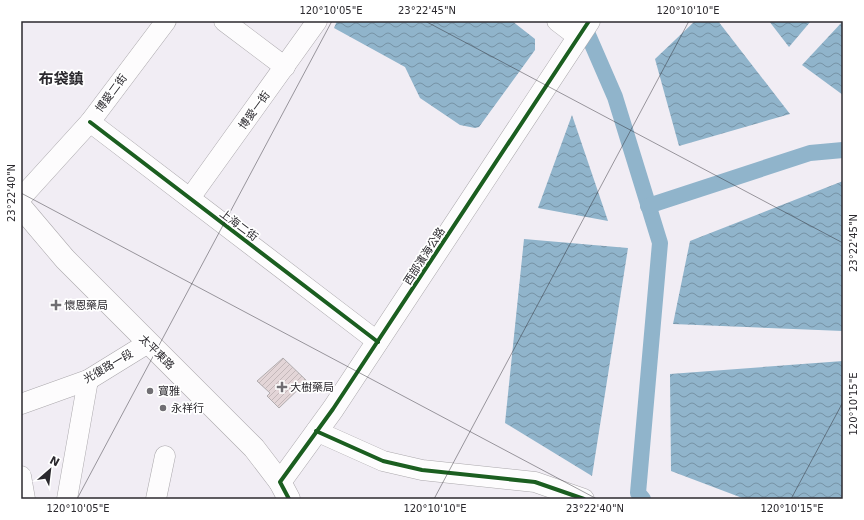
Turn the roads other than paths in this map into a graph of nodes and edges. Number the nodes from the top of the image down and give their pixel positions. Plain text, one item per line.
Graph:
1 (166, 21) edge
2 (224, 21) edge
3 (317, 21) edge
4 (557, 21) edge
5 (584, 29) edge
6 (284, 67) junction
7 (90, 122) junction
8 (21, 198) edge
9 (190, 198) junction
10 (21, 207) edge
11 (378, 342) junction
12 (148, 343) junction
13 (88, 380) junction
14 (21, 404) edge
15 (316, 430) junction
16 (165, 456) dead end
17 (21, 476) edge
18 (284, 490) edge
19 (25, 499) edge
20 (67, 499) edge
21 (156, 499) edge
22 (584, 499) edge

1 - 7 street, 博愛二街
2 - 6 street
3 - 6 street, 博愛一街
4 - 5 street
5 - 11 main road, 西部濱海公路
6 - 9 street, 博愛一街
7 - 8 street, 博愛二街
7 - 9 street, 上海二街
9 - 11 street, 上海二街
10 - 12 main road, 太平東路
11 - 15 main road, 西部濱海公路
12 - 13 street, 光復路一段
12 - 18 main road, 太平東路
13 - 14 street, 光復路一段
13 - 20 street
15 - 18 main road, 西部濱海公路
15 - 22 street
16 - 21 street
17 - 19 street

